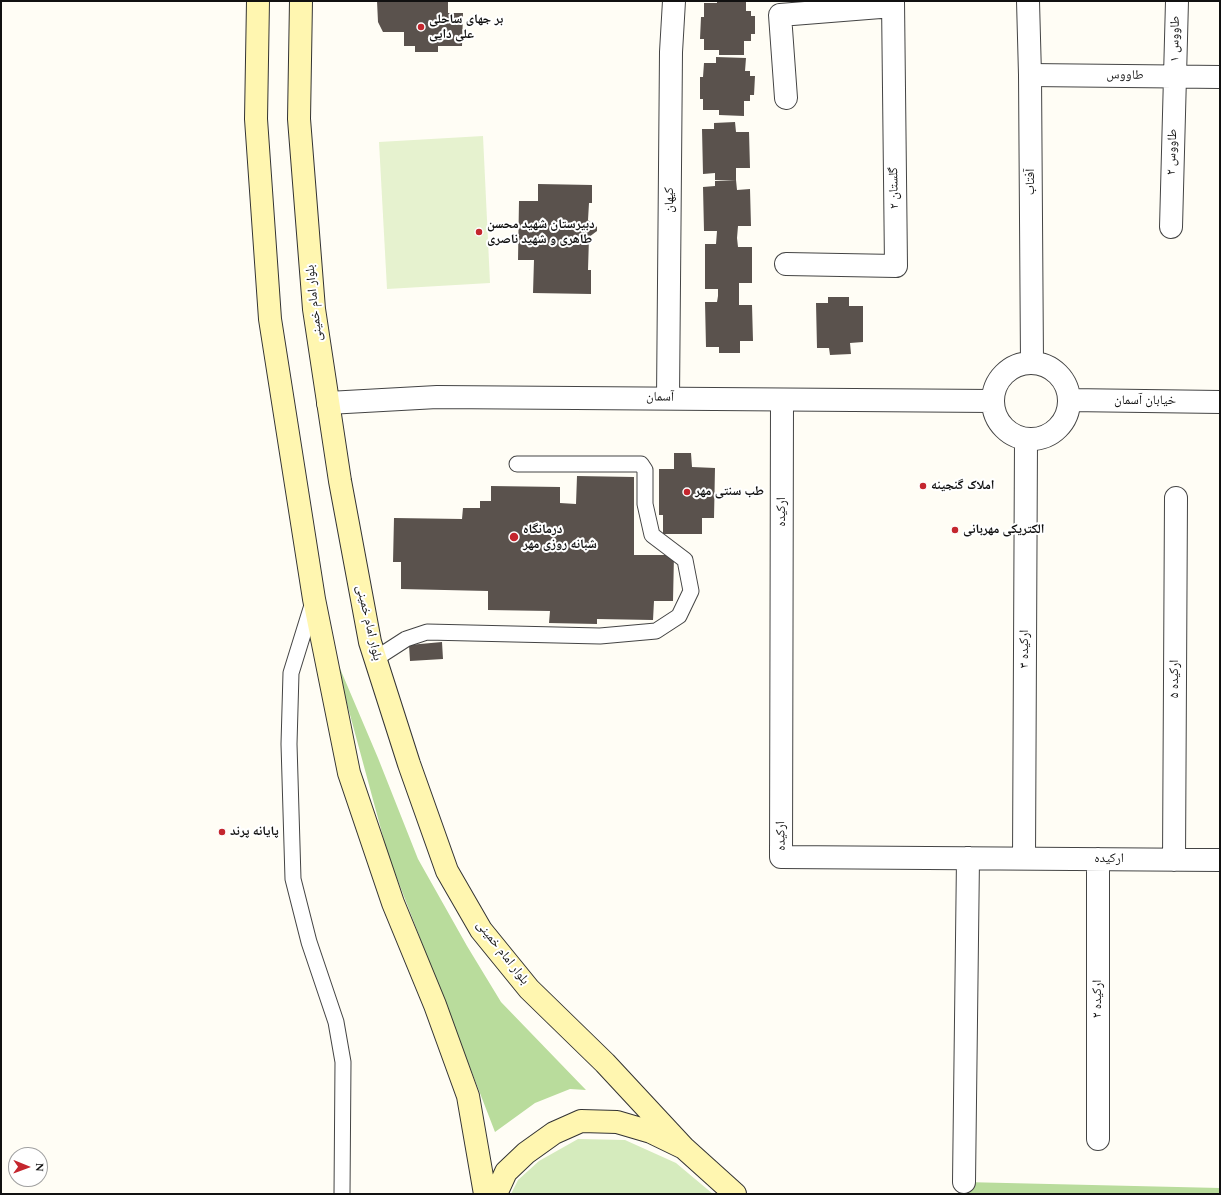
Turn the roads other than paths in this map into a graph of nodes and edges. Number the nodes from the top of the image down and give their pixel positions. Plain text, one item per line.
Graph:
1 (258, 1) edge
2 (301, 1) edge
3 (674, 1) edge
4 (1028, 1) edge
5 (1177, 1) edge
6 (893, 4) edge
7 (1030, 75) junction
8 (1175, 77) junction
9 (1220, 77) edge
10 (786, 98) dead end
11 (1171, 227) dead end
12 (786, 264) dead end
13 (1032, 362) junction
14 (668, 398) junction
15 (1069, 400) junction
16 (782, 401) junction
17 (992, 401) junction
18 (1220, 402) edge
19 (328, 403) junction
20 (1026, 440) junction
21 (517, 464) dead end
22 (1176, 498) dead end
23 (314, 599) junction
24 (376, 659) junction
25 (968, 858) junction
26 (1024, 858) junction
27 (1098, 859) junction
28 (1174, 860) junction
29 (1220, 860) edge
30 (1098, 1139) dead end
31 (684, 1148) junction
32 (964, 1182) dead end
33 (342, 1194) edge
34 (485, 1194) edge
35 (496, 1194) edge
36 (736, 1194) edge

1 - 23 main road
2 - 19 main road, بلوار امام خمینی
3 - 14 street, کیهان
4 - 7 street, آفتاب
5 - 8 street, طاووس ۱
6 - 10 street
6 - 12 street, گلستان ۲
7 - 8 street, طاووس
7 - 13 street, آفتاب
8 - 9 street, طاووس
8 - 11 street, طاووس ۲
13 - 15 street
13 - 17 street
14 - 16 street, آسمان
14 - 19 street, آسمان
15 - 18 street, خیابان آسمان
15 - 20 street
16 - 17 street, آسمان
16 - 25 street, ارکیده
17 - 20 street
19 - 24 main road, بلوار امام خمینی
20 - 26 street, ارکیده ۳
21 - 24 lane
22 - 28 street, ارکیده ۵
23 - 33 lane
23 - 34 main road
24 - 31 main road, بلوار امام خمینی
25 - 26 street, ارکیده
25 - 32 street
26 - 27 street, ارکیده
27 - 28 street, ارکیده
27 - 30 street, ارکیده ۲
28 - 29 street, ارکیده
31 - 35 main road
31 - 36 main road

